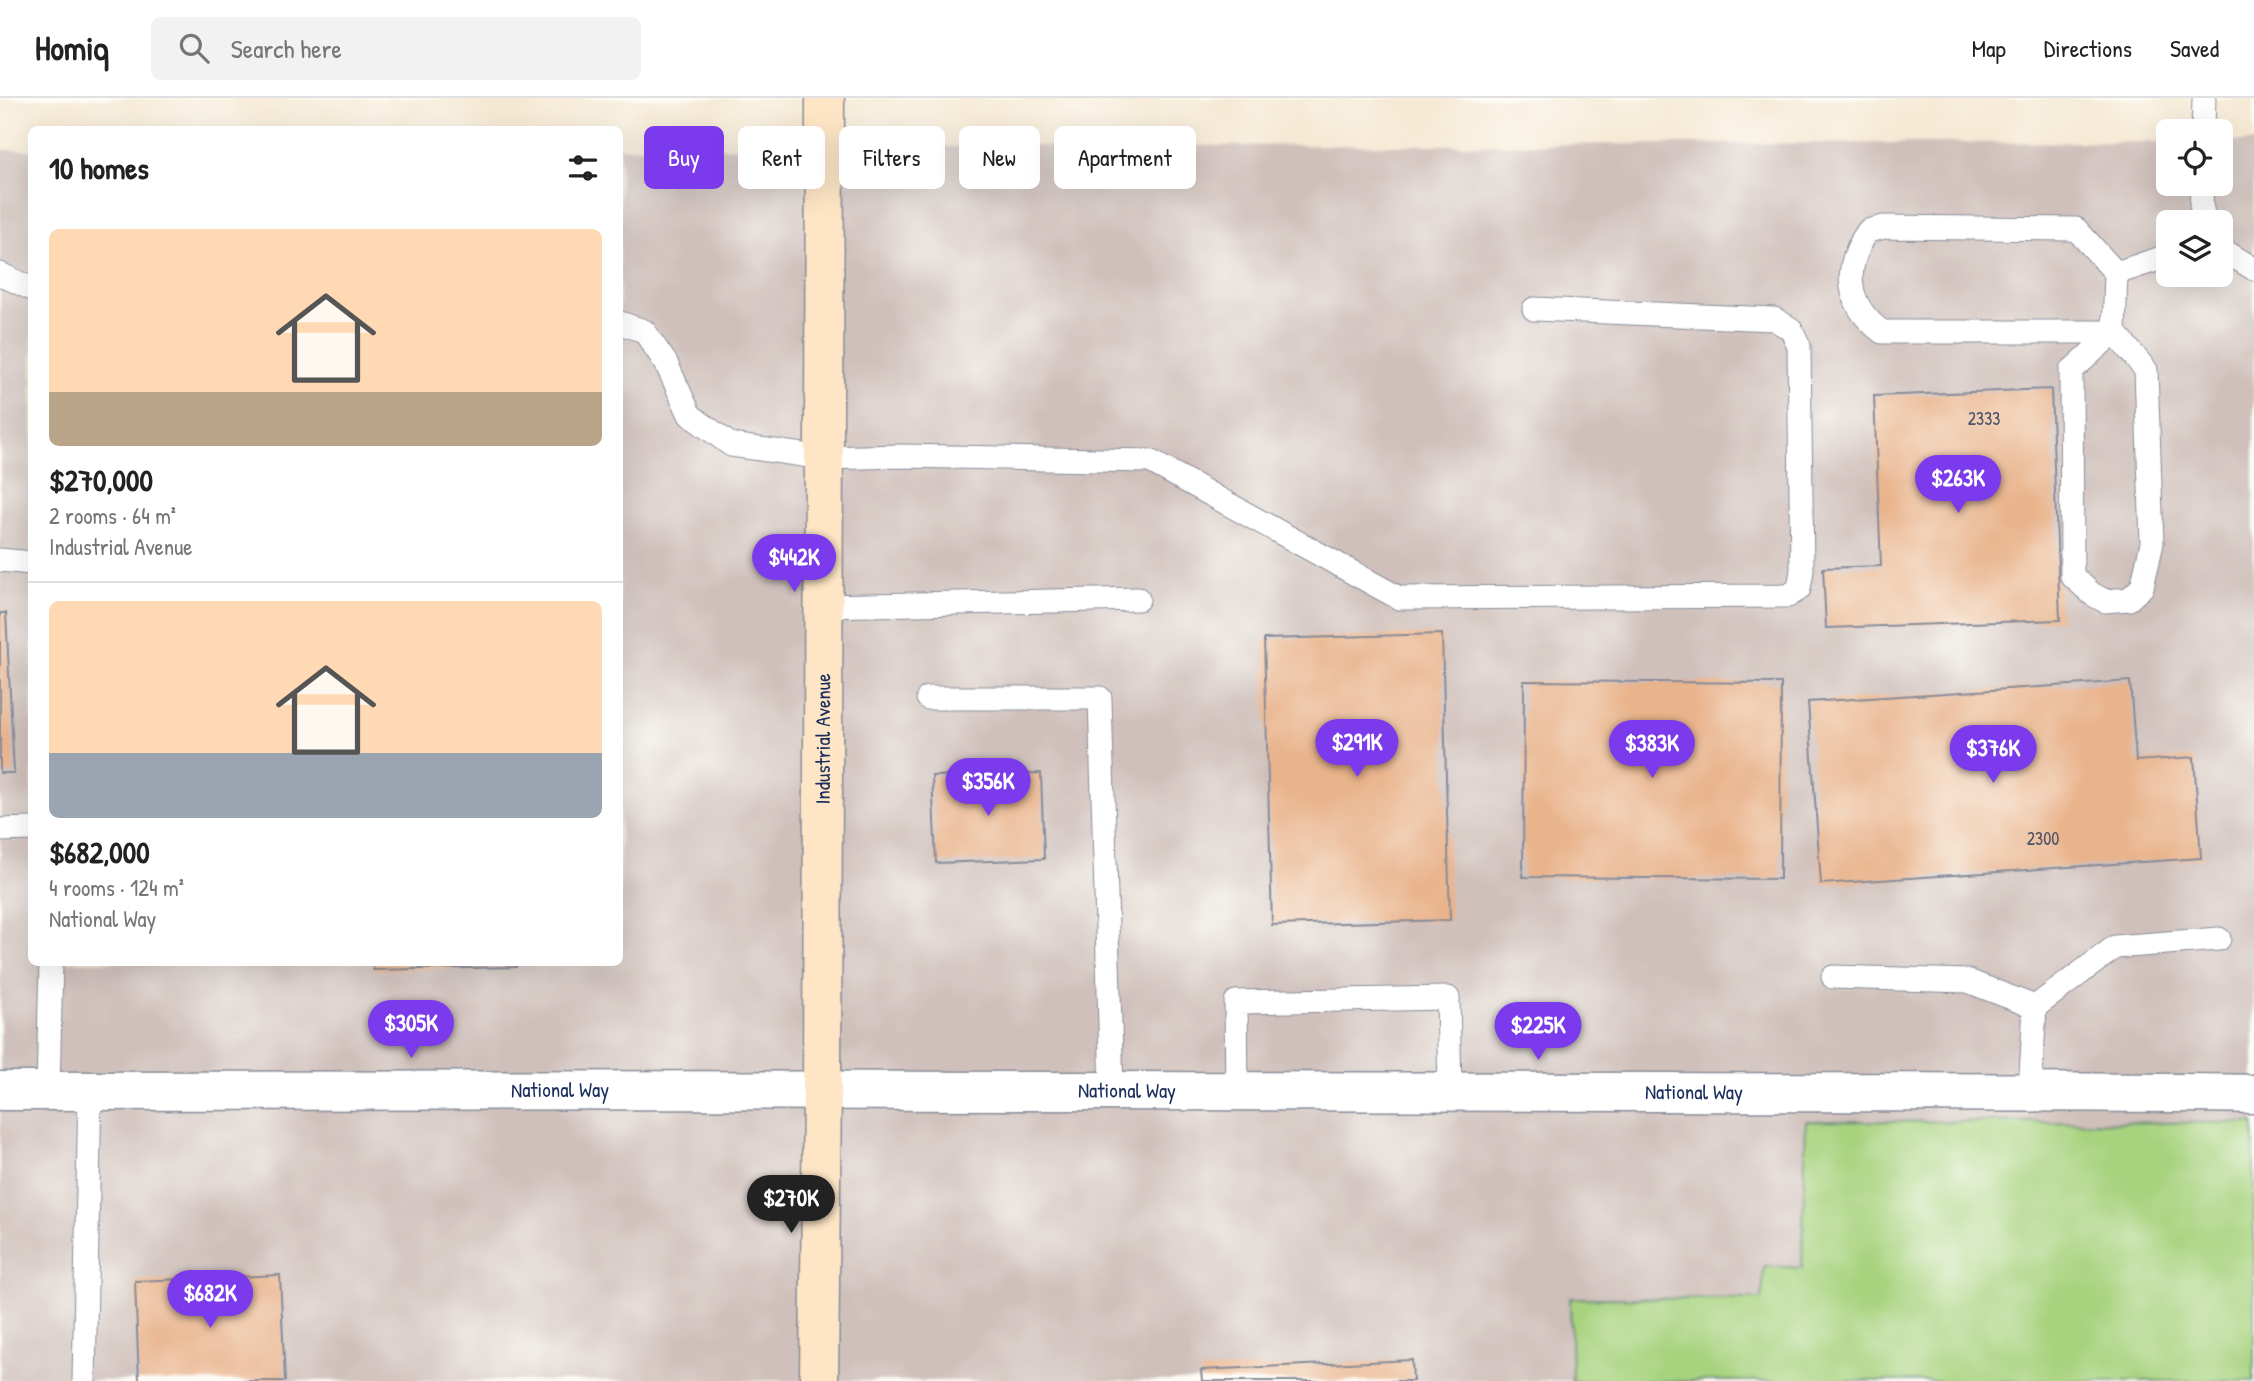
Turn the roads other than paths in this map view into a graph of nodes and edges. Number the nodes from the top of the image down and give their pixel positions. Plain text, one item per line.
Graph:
1 (825, 98) edge
2 (2204, 98) edge
3 (2203, 119) edge
4 (2233, 256) edge
5 (2156, 260) edge
6 (2254, 269) edge
7 (2116, 273) junction
8 (0, 274) edge
9 (28, 287) edge
10 (1534, 309) dead end
11 (623, 324) edge
12 (2114, 332) junction
13 (824, 458) junction
14 (0, 560) edge
15 (28, 563) edge
16 (1138, 599) dead end
17 (824, 606) junction
18 (928, 698) dead end
19 (28, 829) edge
20 (0, 830) edge
21 (2219, 939) dead end
22 (51, 966) edge
23 (1833, 977) dead end
24 (2035, 1007) junction
25 (822, 1089) junction
26 (48, 1090) junction
27 (1112, 1090) junction
28 (1237, 1090) junction
29 (0, 1091) edge
30 (90, 1091) junction
31 (1450, 1091) junction
32 (2029, 1091) junction
33 (2254, 1094) edge
34 (85, 1381) edge
35 (819, 1381) edge

1 - 13 street, Industrial Avenue
2 - 3 lane
4 - 6 lane
5 - 7 lane
7 - 12 lane
7 - 12 lane
8 - 9 lane
10 - 13 lane
11 - 13 lane
12 - 12 lane
13 - 17 street, Industrial Avenue
14 - 15 lane
16 - 17 lane
17 - 25 street, Industrial Avenue
18 - 27 lane
19 - 20 lane
21 - 24 lane
22 - 26 lane
23 - 24 lane
24 - 32 lane
25 - 27 street, National Way
25 - 30 street, National Way
25 - 35 street, Industrial Avenue
26 - 29 street, National Way
26 - 30 street, National Way
27 - 28 street, National Way
28 - 31 street, National Way
28 - 31 lane
30 - 34 lane
31 - 32 street, National Way
32 - 33 street, National Way

